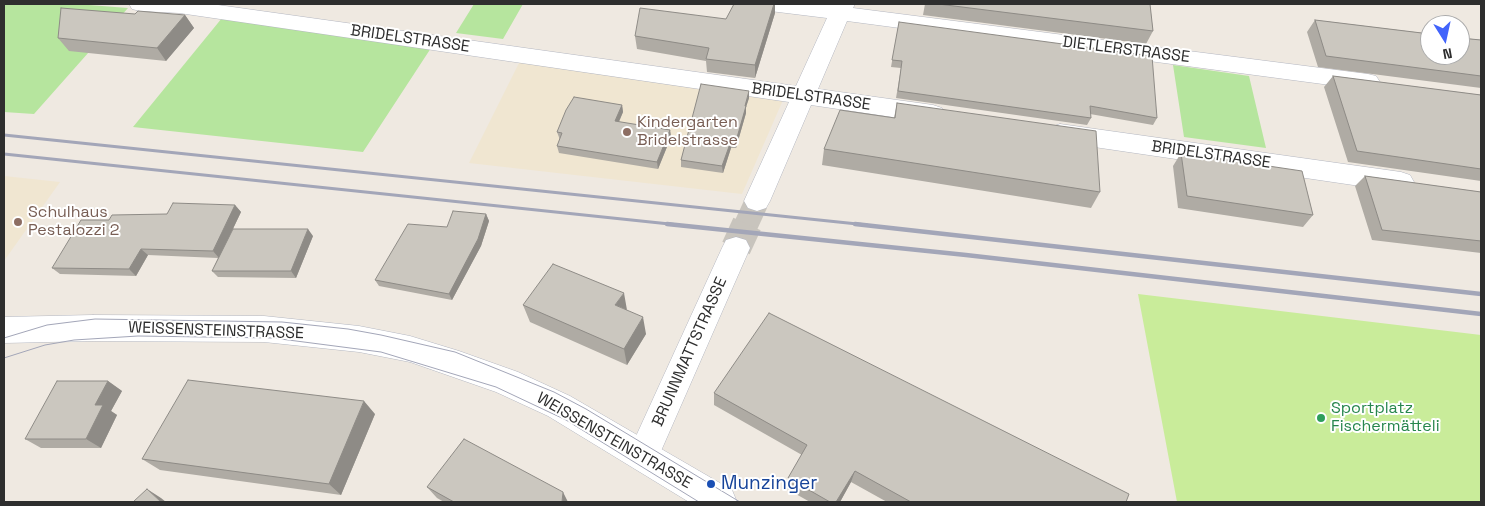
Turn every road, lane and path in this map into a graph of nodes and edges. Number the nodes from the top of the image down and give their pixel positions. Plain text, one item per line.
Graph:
1 (140, 4) edge
2 (770, 4) edge
3 (180, 5) edge
4 (842, 8) edge
5 (1384, 85) edge
6 (804, 96) junction
7 (959, 118) edge
8 (1037, 130) edge
9 (1424, 185) edge
10 (757, 201) tunnel mouth
11 (736, 248) tunnel mouth
12 (4, 330) edge
13 (643, 456) junction
14 (700, 497) edge

1 - 3 street, BRIDELSTRASSE
2 - 4 street, DIETLERSTRASSE
3 - 6 street, BRIDELSTRASSE
4 - 5 street, DIETLERSTRASSE
4 - 6 street
6 - 7 street, BRIDELSTRASSE
6 - 10 street
8 - 9 street, BRIDELSTRASSE
11 - 13 street, BRUNNMATTSTRASSE
12 - 13 street, WEISSENSTEINSTRASSE
13 - 14 street, WEISSENSTEINSTRASSE

